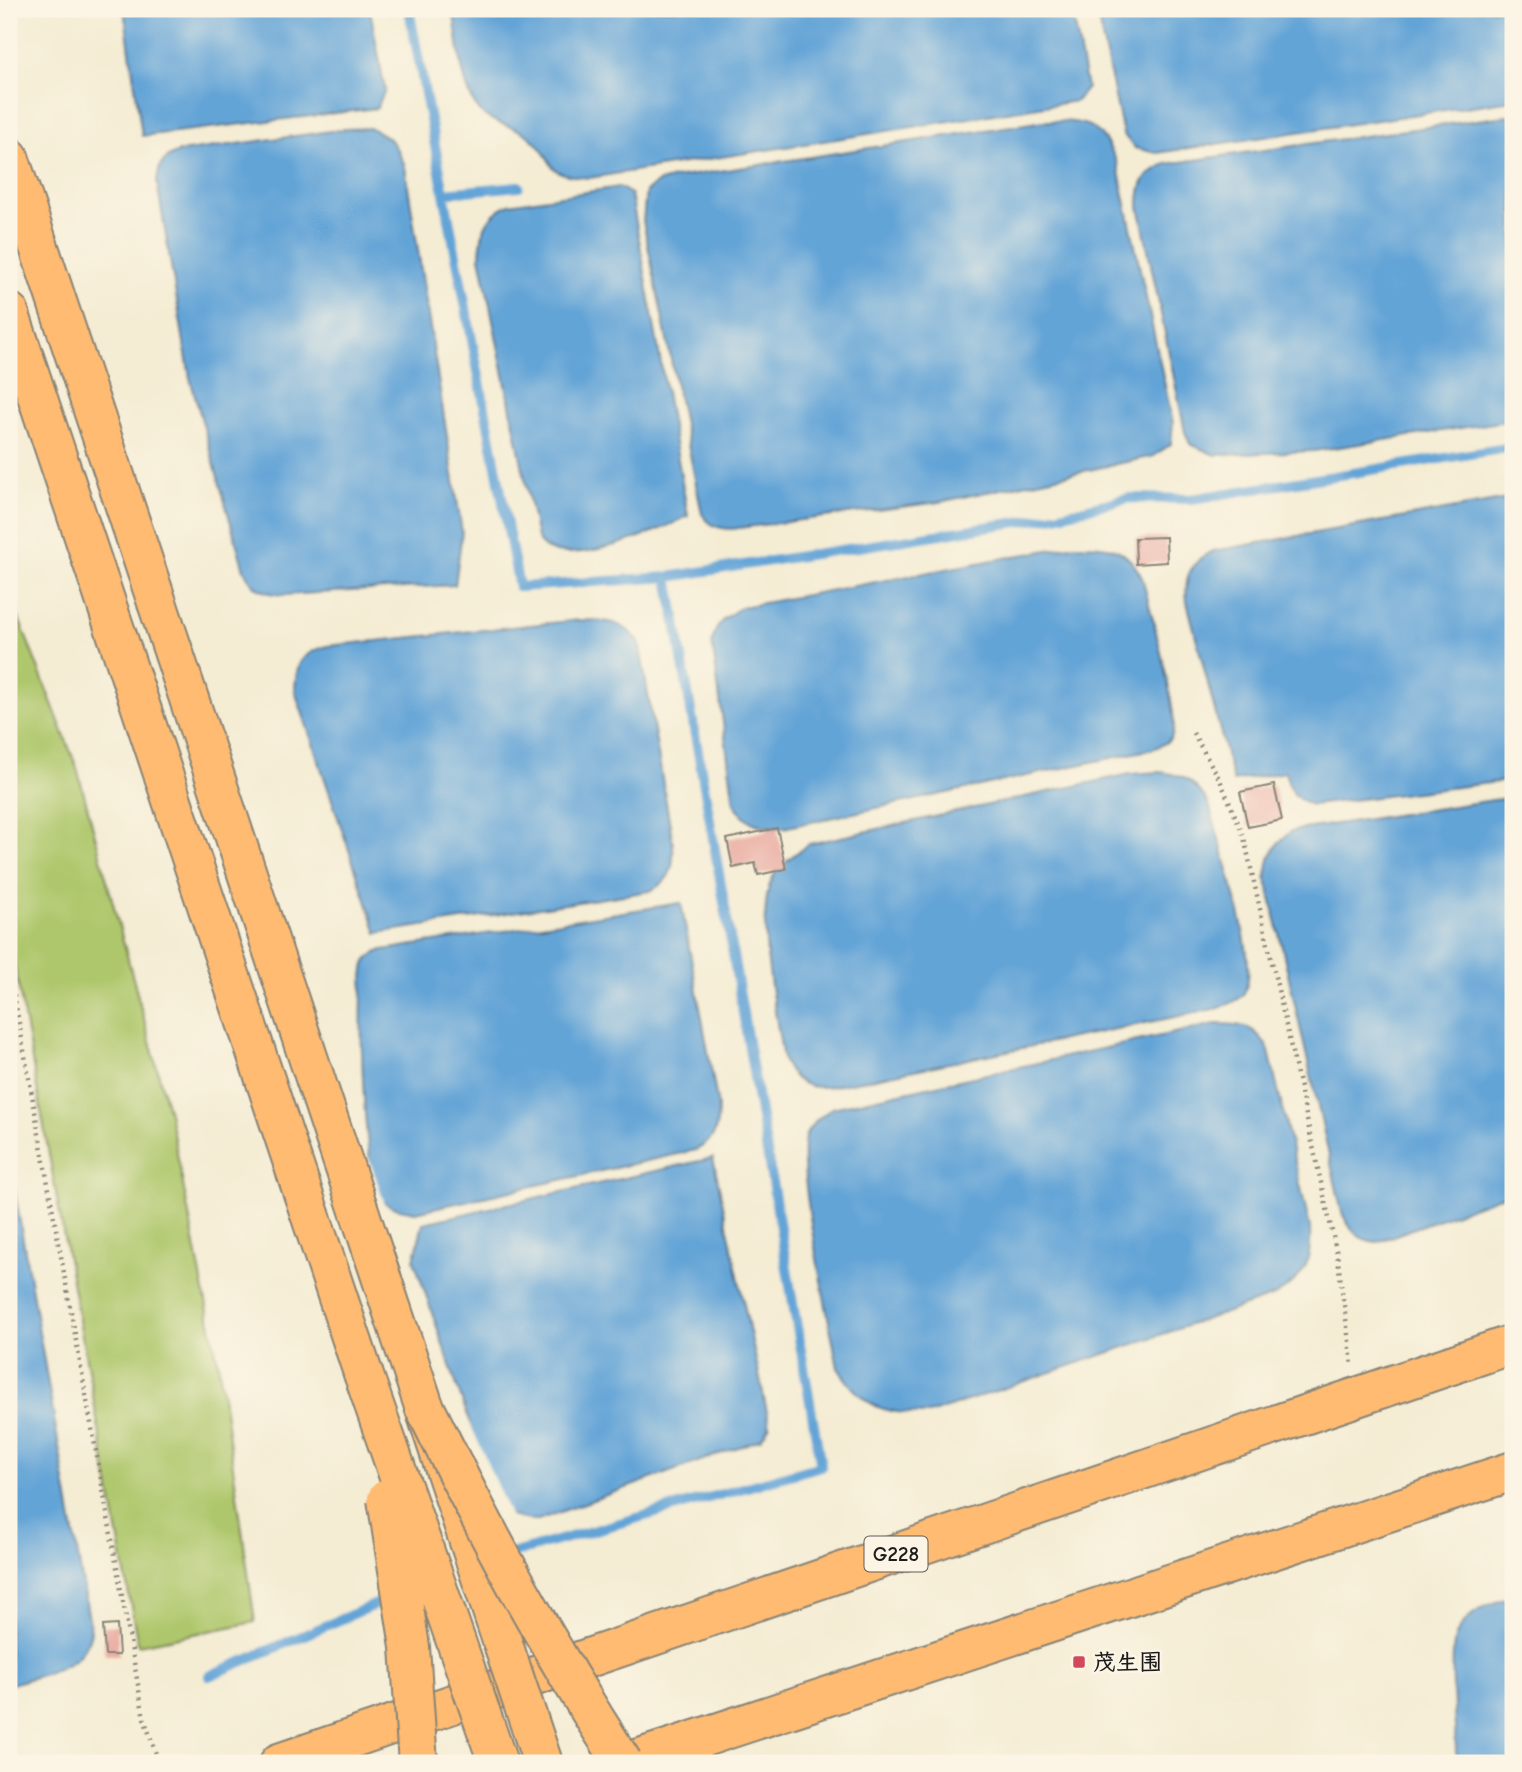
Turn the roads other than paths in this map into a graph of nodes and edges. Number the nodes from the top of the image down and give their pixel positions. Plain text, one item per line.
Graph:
1 (9, 157) edge
2 (9, 312) edge
3 (1513, 1344) edge
4 (363, 1373) junction
5 (425, 1408) junction
6 (1513, 1471) edge
7 (279, 1763) edge
8 (418, 1763) edge
9 (498, 1763) edge
10 (543, 1763) edge
11 (624, 1763) edge

1 - 5 highway
2 - 4 highway
3 - 7 highway, G228
4 - 8 highway, bridge
4 - 9 highway, bridge
5 - 10 highway, bridge
5 - 11 highway, bridge
6 - 11 highway

